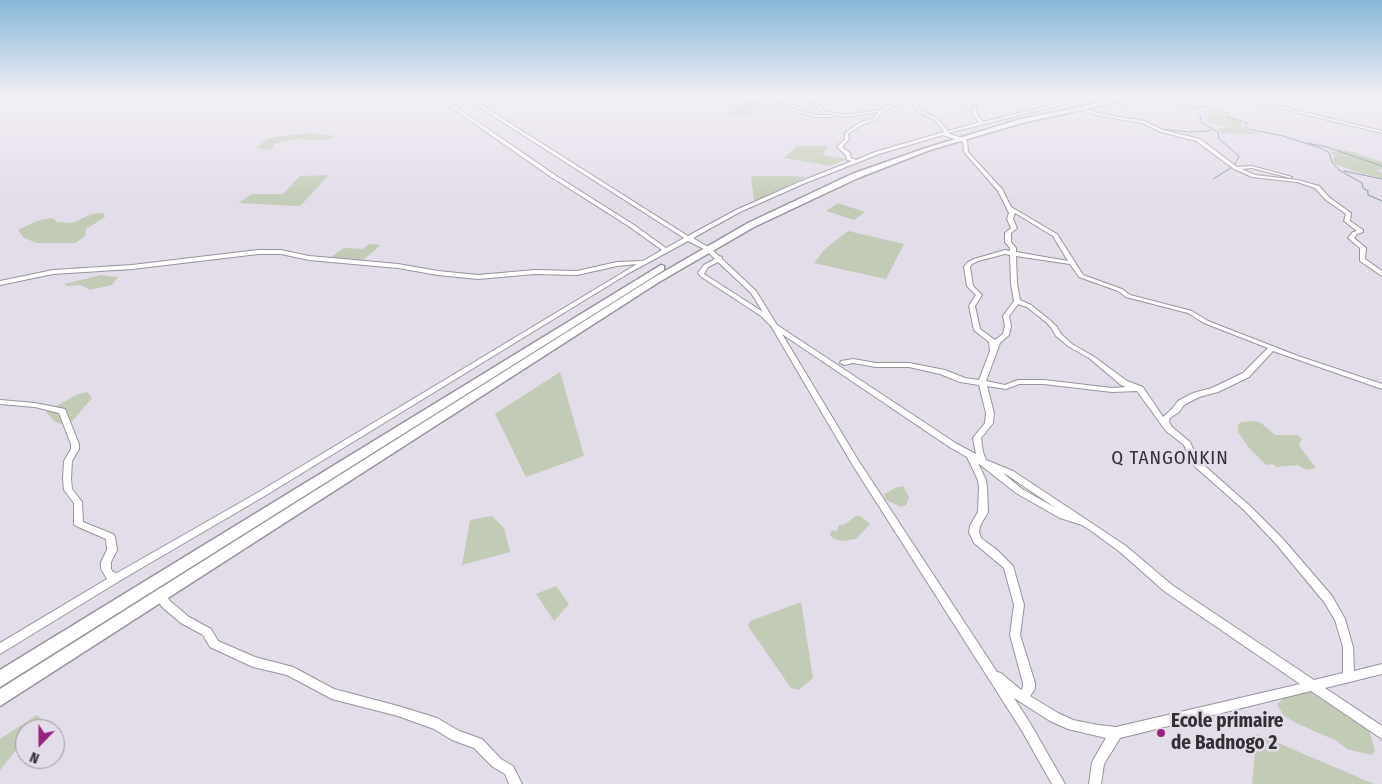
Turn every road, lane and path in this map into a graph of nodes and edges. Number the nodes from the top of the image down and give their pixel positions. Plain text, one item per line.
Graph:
1 (491, 133) edge
2 (522, 133) edge
3 (848, 133) edge
4 (948, 133) edge
5 (956, 133) edge
6 (960, 133) edge
7 (962, 133) edge
8 (1168, 133) edge
9 (950, 135) junction
10 (856, 161) junction
11 (1236, 168) junction
12 (1317, 187) junction
13 (1009, 207) junction
14 (689, 238) junction
15 (705, 247) junction
16 (665, 250) junction
17 (1013, 254) junction
18 (720, 258) junction
19 (646, 262) junction
20 (1072, 263) junction
21 (1382, 274) edge
22 (0, 283) edge
23 (1017, 301) junction
24 (775, 326) junction
25 (1272, 348) junction
26 (993, 350) junction
27 (813, 352) junction
28 (844, 362) junction
29 (853, 378) junction
30 (982, 384) junction
31 (1382, 387) edge
32 (1136, 388) junction
33 (0, 402) edge
34 (1165, 422) junction
35 (970, 455) junction
36 (982, 462) junction
37 (118, 578) junction
38 (160, 596) junction
39 (0, 649) edge
40 (988, 668) junction
41 (1382, 669) edge
42 (1349, 677) junction
43 (0, 679) edge
44 (1312, 686) junction
45 (1021, 697) junction
46 (0, 698) edge
47 (1116, 733) junction
48 (1382, 733) edge
49 (516, 784) edge
50 (1059, 784) edge
51 (1095, 784) edge

1 - 16 street
2 - 14 street
3 - 10 street
4 - 9 street
5 - 9 street
6 - 9 highway
7 - 9 highway
8 - 11 street
9 - 10 street
9 - 13 street
9 - 15 highway
10 - 14 street
11 - 12 street
11 - 12 street
12 - 21 street
13 - 17 street
13 - 20 street
14 - 15 street
14 - 16 street
15 - 18 street
15 - 38 highway
15 - 43 highway
16 - 19 street
17 - 20 street
17 - 23 street
17 - 26 street
18 - 24 street
18 - 24 street
19 - 22 street
19 - 37 street
20 - 25 street
23 - 26 street
23 - 32 street
24 - 27 street
24 - 40 street
25 - 31 street
25 - 34 street
26 - 30 street
27 - 28 street
27 - 29 street
28 - 29 street
28 - 30 street
29 - 35 street
30 - 32 street
30 - 36 street
32 - 34 street
33 - 37 street
34 - 42 street
35 - 36 street
35 - 45 street
36 - 44 street
37 - 39 street
38 - 46 highway
38 - 49 street
40 - 45 street
40 - 50 street
41 - 42 street
42 - 44 street
44 - 47 street
44 - 48 street
45 - 47 street
47 - 51 street

